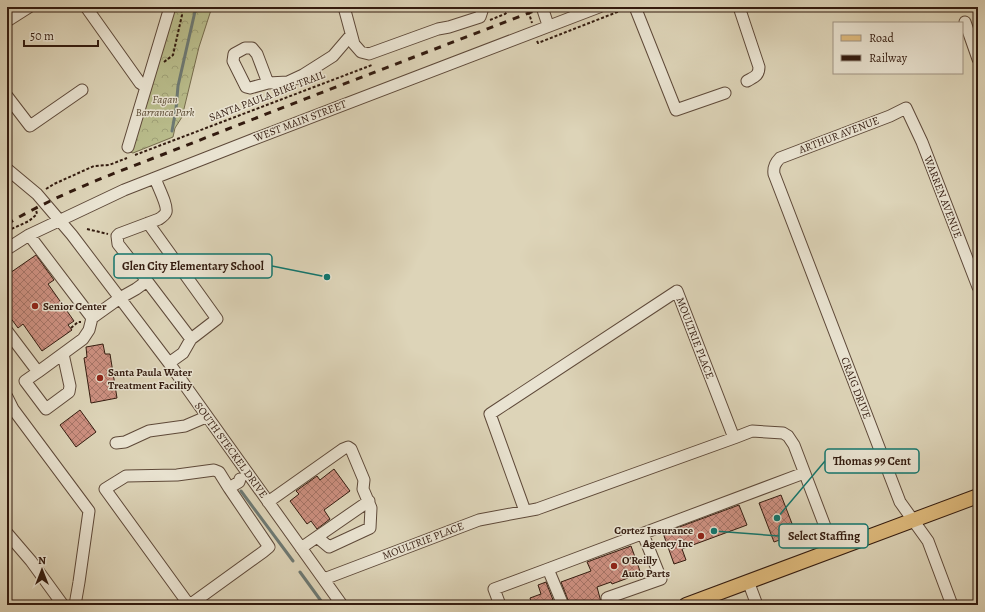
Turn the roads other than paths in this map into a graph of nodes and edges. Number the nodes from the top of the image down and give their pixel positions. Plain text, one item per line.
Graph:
1 (28, 7) edge
2 (86, 7) edge
3 (170, 7) edge
4 (344, 7) edge
5 (481, 7) edge
6 (542, 7) edge
7 (599, 7) edge
8 (635, 7) edge
9 (738, 7) edge
10 (7, 21) edge
11 (965, 22) dead end
12 (548, 25) junction
13 (351, 35) junction
14 (975, 42) edge
15 (978, 59) edge
16 (747, 80) dead end
17 (268, 83) dead end
18 (146, 87) junction
19 (82, 90) dead end
20 (725, 93) dead end
21 (7, 96) edge
22 (906, 108) joint
23 (128, 147) dead end
24 (774, 165) joint
25 (7, 169) edge
26 (155, 178) junction
27 (59, 221) junction
28 (148, 224) junction
29 (30, 235) junction
30 (7, 249) edge
31 (147, 281) junction
32 (978, 287) edge
33 (120, 298) junction
34 (88, 320) junction
35 (7, 331) edge
36 (192, 339) junction
37 (63, 354) junction
38 (169, 364) junction
39 (38, 372) junction
40 (7, 397) edge
41 (10, 409) edge
42 (206, 417) junction
43 (734, 438) junction
44 (116, 443) dead end
45 (804, 473) junction
46 (237, 482) junction
47 (978, 496) edge
48 (370, 501) junction
49 (268, 502) junction
50 (525, 511) junction
51 (913, 520) junction
52 (7, 533) edge
53 (643, 534) junction
54 (317, 537) junction
55 (301, 548) junction
56 (834, 550) junction
57 (548, 569) junction
58 (324, 579) junction
59 (748, 581) junction
60 (694, 604) edge
61 (63, 605) edge
62 (74, 605) edge
63 (342, 605) edge
64 (500, 605) edge
65 (563, 605) edge
66 (610, 605) edge
67 (757, 605) edge
68 (952, 605) edge

1 - 10 street
2 - 18 street
3 - 18 street
4 - 13 street
5 - 13 street
6 - 12 street
7 - 12 street, WEST MAIN STREET
8 - 20 street
9 - 16 street
11 - 14 street
12 - 26 street, WEST MAIN STREET
13 - 17 street
14 - 15 street
18 - 23 street
19 - 21 street
22 - 24 street, ARTHUR AVENUE
22 - 32 street, WARREN AVENUE
24 - 51 street, CRAIG DRIVE
25 - 27 street, SOUTH STECKEL DRIVE
26 - 27 street, WEST MAIN STREET
26 - 28 street
27 - 29 street, WEST MAIN STREET
27 - 33 street, SOUTH STECKEL DRIVE
28 - 31 street
28 - 36 street
29 - 30 street, WEST MAIN STREET
29 - 34 street
31 - 33 street
31 - 36 street
33 - 34 street
33 - 38 street, SOUTH STECKEL DRIVE
34 - 37 street
35 - 39 street
36 - 38 street
37 - 39 street
37 - 39 street
38 - 42 street, SOUTH STECKEL DRIVE
40 - 41 street
41 - 62 street
42 - 44 street
42 - 46 street, SOUTH STECKEL DRIVE
43 - 45 street
43 - 50 street, MOULTRIE PLACE
43 - 50 street, MOULTRIE PLACE
45 - 53 street
45 - 56 street
46 - 46 street
46 - 49 street, SOUTH STECKEL DRIVE
47 - 51 main road
48 - 49 street
48 - 54 street
48 - 54 street
49 - 55 street, SOUTH STECKEL DRIVE
50 - 58 street, MOULTRIE PLACE
51 - 56 main road
51 - 68 street, CRAIG DRIVE
52 - 61 street
53 - 57 street
53 - 66 street
54 - 55 street
55 - 58 street, SOUTH STECKEL DRIVE
56 - 59 main road
57 - 64 street
57 - 65 street
58 - 63 street, SOUTH STECKEL DRIVE
59 - 60 main road
59 - 67 street

